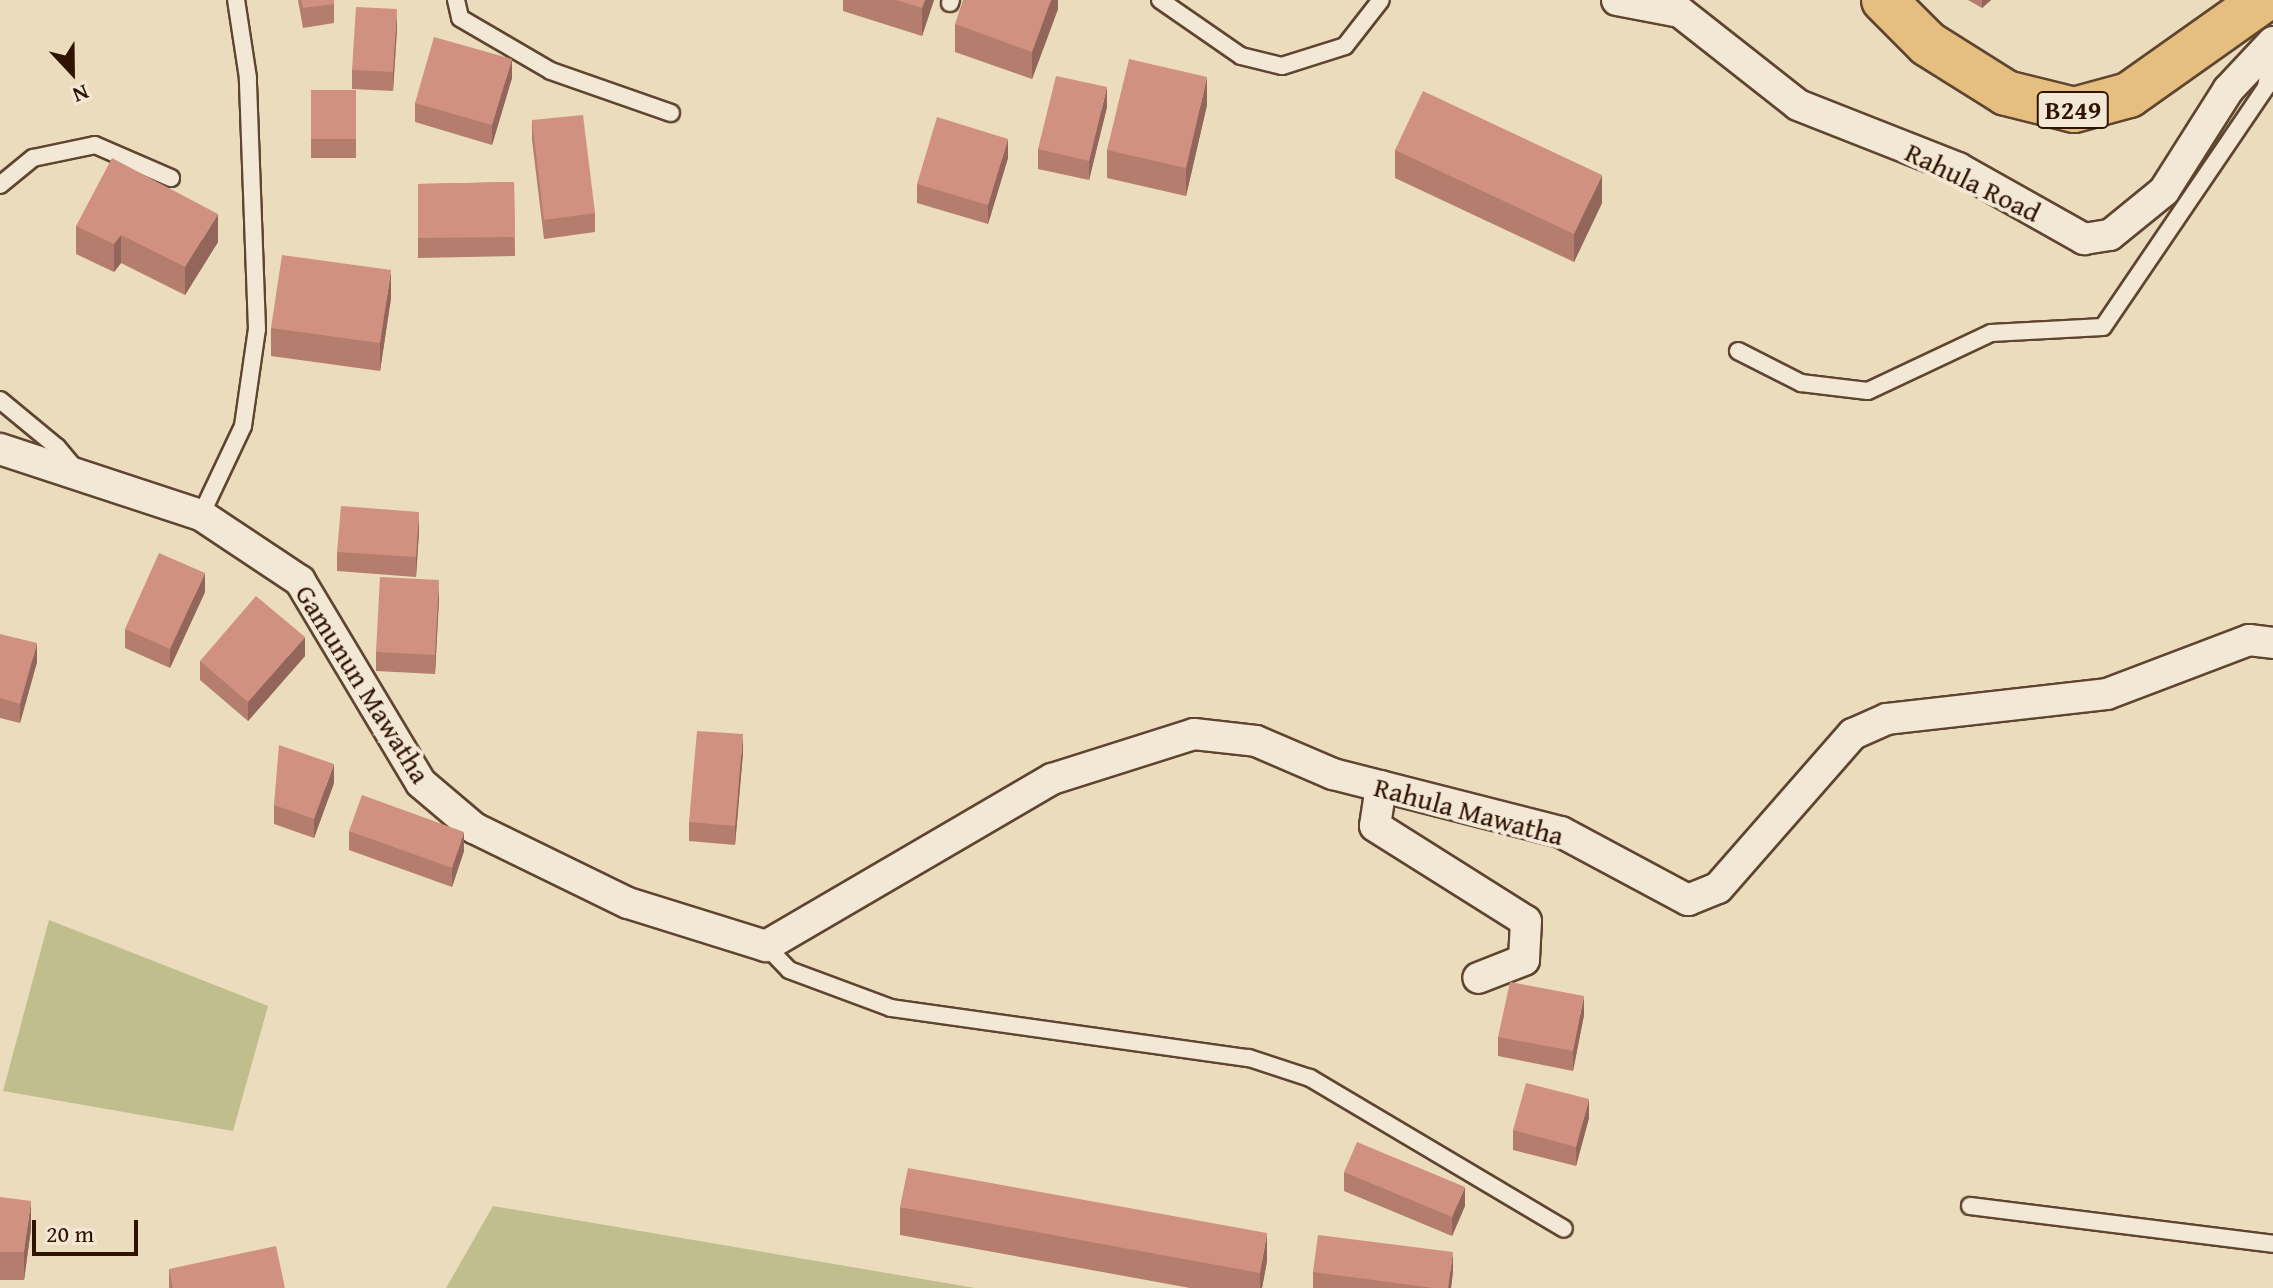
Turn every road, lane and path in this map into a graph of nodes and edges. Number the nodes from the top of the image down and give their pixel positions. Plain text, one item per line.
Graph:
1 (236, 0) edge
2 (456, 0) edge
3 (1160, 0) edge
4 (1381, 0) edge
5 (1617, 0) edge
6 (1884, 0) edge
7 (2263, 0) edge
8 (1679, 6) edge
9 (2273, 42) edge
10 (671, 113) dead end
11 (171, 178) dead end
12 (0, 185) edge
13 (1738, 351) dead end
14 (0, 400) edge
15 (0, 449) edge
16 (79, 475) junction
17 (201, 515) junction
18 (2273, 643) edge
19 (1381, 786) junction
20 (766, 946) junction
21 (1478, 978) dead end
22 (1970, 1206) dead end
23 (1564, 1229) dead end
24 (2273, 1244) edge

1 - 17 lane
2 - 10 lane
3 - 4 lane
5 - 8 street, Rahula Road
6 - 7 main road, B249
8 - 9 street, Rahula Road
9 - 13 lane
11 - 12 lane
14 - 16 lane
15 - 16 street, Gamunun Mawatha
16 - 17 street, Gamunun Mawatha
17 - 20 street, Gamunun Mawatha
18 - 19 street, Rahula Mawatha
19 - 20 street, Rahula Mawatha
19 - 21 street
20 - 23 lane
22 - 24 lane

